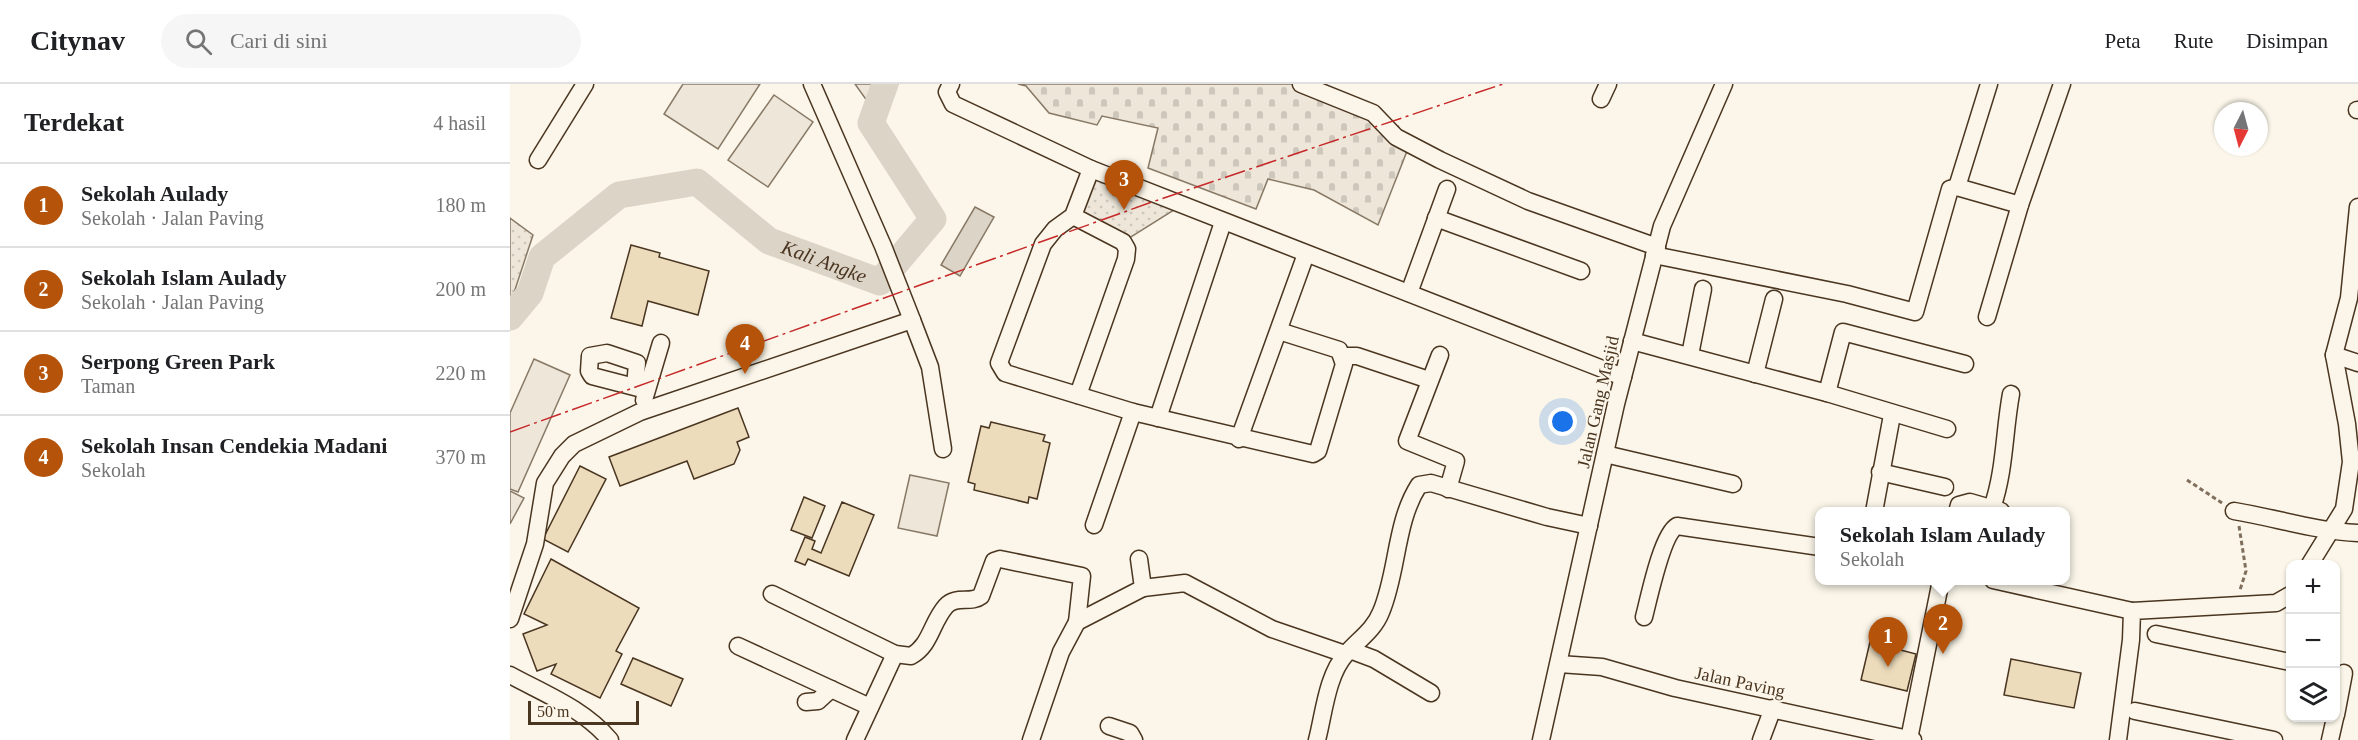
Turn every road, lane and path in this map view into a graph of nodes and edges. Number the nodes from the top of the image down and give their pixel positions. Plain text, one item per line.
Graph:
1 (585, 84) edge
2 (812, 84) edge
3 (951, 84) edge
4 (1301, 84) edge
5 (1724, 84) edge
6 (1989, 84) edge
7 (2062, 84) edge
8 (538, 160) dead end
9 (1091, 169) junction
10 (1957, 187) junction
11 (1447, 189) dead end
12 (2020, 205) junction
13 (2357, 209) edge
14 (1074, 216) junction
15 (1437, 218) junction
16 (1223, 222) junction
17 (1655, 251) junction
18 (1306, 254) junction
19 (1581, 271) dead end
20 (1704, 289) dead end
21 (1409, 292) junction
22 (1774, 299) dead end
23 (1987, 317) dead end
24 (912, 320) junction
25 (1279, 331) junction
26 (1632, 341) junction
27 (661, 343) dead end
28 (1440, 355) dead end
29 (1690, 355) junction
30 (2334, 355) junction
31 (1343, 356) junction
32 (2358, 363) edge
33 (1965, 364) dead end
34 (1755, 374) junction
35 (1623, 377) junction
36 (1423, 378) dead end
37 (1827, 393) junction
38 (2011, 394) dead end
39 (1078, 395) junction
40 (640, 412) junction
41 (1133, 412) junction
42 (1892, 414) junction
43 (1158, 418) junction
44 (1947, 429) dead end
45 (1239, 439) junction
46 (944, 450) dead end
47 (1605, 453) junction
48 (2354, 461) edge
49 (1880, 472) junction
50 (2187, 480) dead end
51 (1733, 484) dead end
52 (1945, 487) dead end
53 (1448, 489) junction
54 (1875, 507) edge
55 (1958, 507) edge
56 (1985, 507) edge
57 (1997, 507) edge
58 (2234, 511) junction
59 (1094, 525) dead end
60 (1589, 526) junction
61 (2327, 532) junction
62 (2358, 533) edge
63 (1815, 546) edge
64 (1139, 559) dead end
65 (2312, 560) edge
66 (1940, 585) edge
67 (2015, 585) edge
68 (1143, 588) junction
69 (772, 594) dead end
70 (2286, 597) edge
71 (2236, 606) junction
72 (2132, 611) junction
73 (1644, 617) dead end
74 (510, 619) edge
75 (1077, 622) junction
76 (2156, 633) dead end
77 (738, 646) dead end
78 (1348, 652) junction
79 (895, 654) junction
80 (2286, 661) edge
81 (1559, 664) junction
82 (2346, 674) edge
83 (510, 675) edge
84 (831, 689) junction
85 (1431, 693) dead end
86 (2340, 697) edge
87 (806, 702) dead end
88 (870, 707) junction
89 (1773, 708) junction
90 (2135, 711) dead end
91 (2334, 722) edge
92 (1109, 726) dead end
93 (610, 740) edge
94 (855, 740) edge
95 (1031, 740) edge
96 (1134, 740) edge
97 (1317, 740) edge
98 (1541, 740) edge
99 (1761, 740) edge
100 (1911, 740) edge
101 (2118, 740) edge
102 (2274, 740) edge
103 (2331, 740) edge

1 - 8 street
2 - 24 street
3 - 9 street
4 - 17 street
5 - 17 street, Jalan Gang Masjid
6 - 10 street
7 - 12 street
9 - 14 street
9 - 16 street
10 - 12 street
10 - 17 street
11 - 15 street
12 - 23 street
13 - 30 street
14 - 39 street
14 - 39 street
15 - 19 street
15 - 21 street
16 - 18 street
16 - 43 street
17 - 26 street, Jalan Gang Masjid
18 - 21 street
18 - 25 street
20 - 29 street
21 - 35 street
22 - 34 street
24 - 40 street
24 - 46 street
25 - 31 street
25 - 45 street
26 - 29 street
26 - 35 street, Jalan Gang Masjid
27 - 40 street
28 - 53 street
29 - 34 street
30 - 32 street
30 - 48 street
31 - 36 street
31 - 45 street
33 - 37 street
34 - 37 street
35 - 47 street, Jalan Gang Masjid
37 - 42 street
38 - 57 street
39 - 41 street
40 - 74 street
41 - 43 street
41 - 59 street
42 - 44 street
42 - 49 street
43 - 45 street
47 - 51 street
47 - 60 street, Jalan Gang Masjid
48 - 61 street
49 - 52 street
49 - 54 street
50 - 58 path
53 - 60 street
53 - 78 street
55 - 56 street
58 - 61 street
58 - 71 path
60 - 81 street, Jalan Gang Masjid
61 - 62 street
61 - 65 street
63 - 73 street
64 - 68 street
66 - 100 street
67 - 72 street
68 - 75 street
68 - 78 street
69 - 79 street
70 - 71 street
71 - 72 street
72 - 101 street
75 - 79 street
75 - 95 street
76 - 80 street
77 - 84 street
78 - 85 street
78 - 97 street
79 - 88 street
81 - 89 street, Jalan Paving
81 - 98 street, Jalan Gang Masjid
82 - 86 street
83 - 93 street
84 - 87 street
84 - 88 street
88 - 94 street
89 - 99 street
89 - 100 street, Jalan Paving
90 - 102 street
91 - 103 street
92 - 96 street

